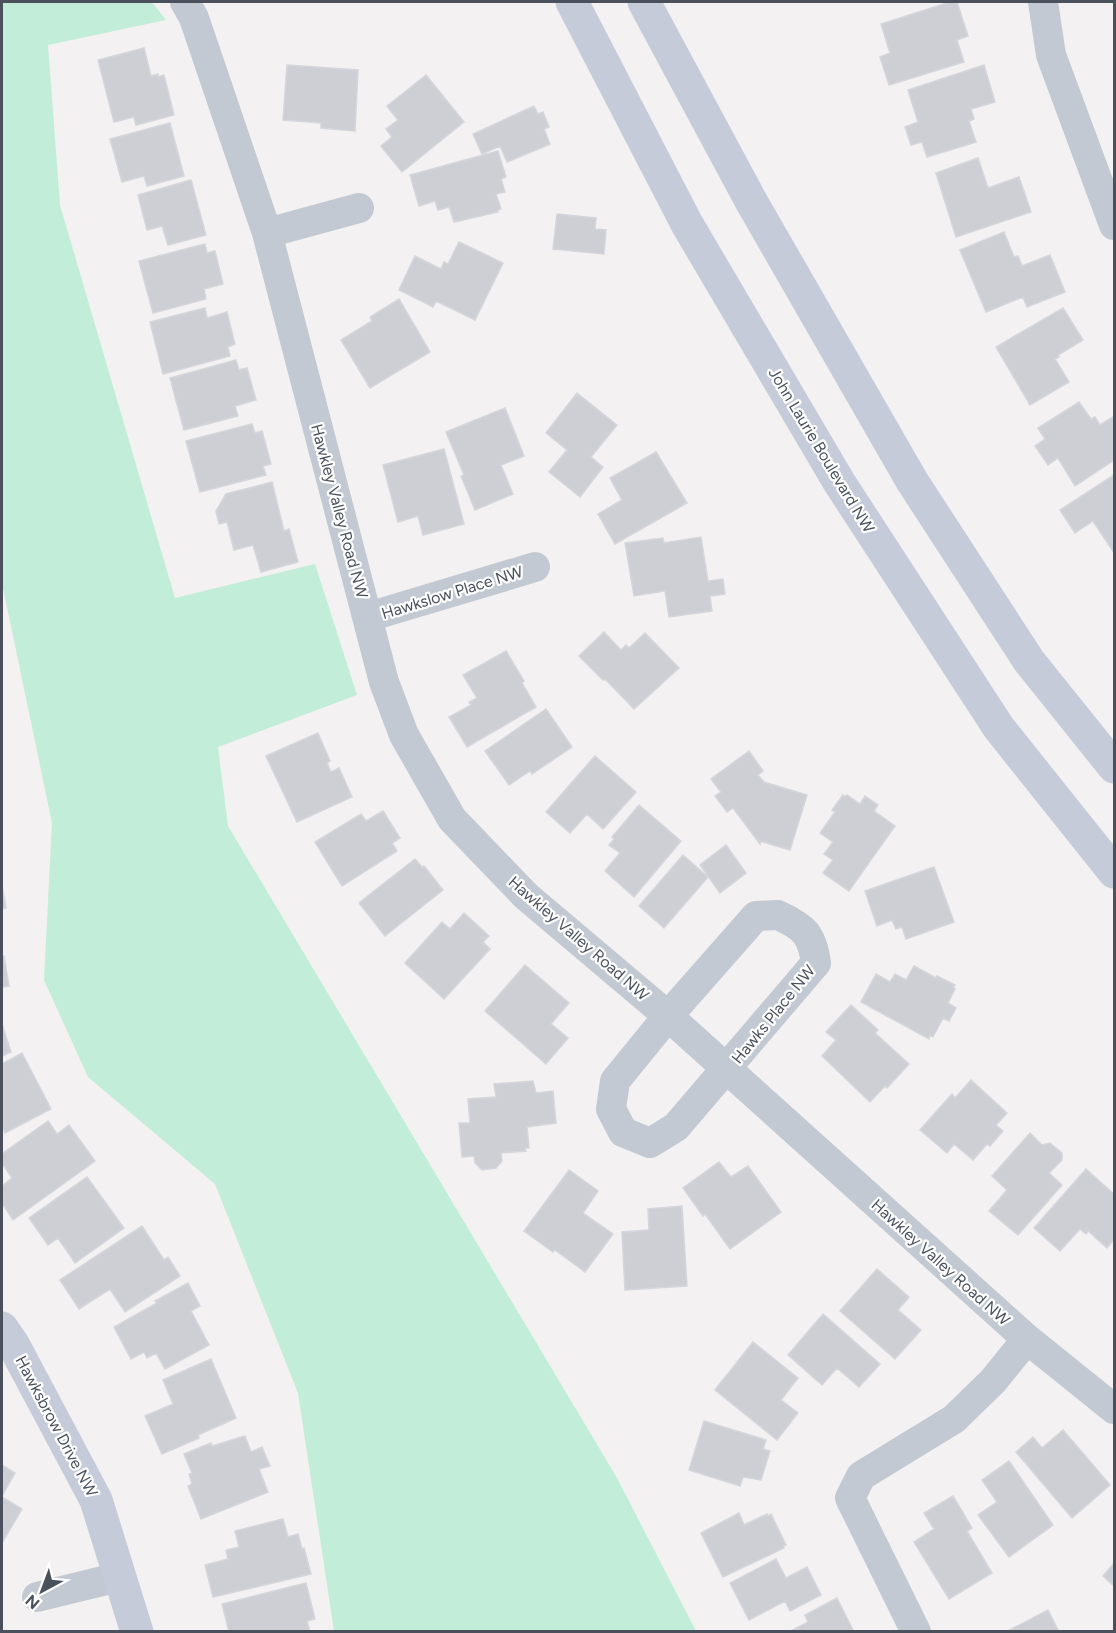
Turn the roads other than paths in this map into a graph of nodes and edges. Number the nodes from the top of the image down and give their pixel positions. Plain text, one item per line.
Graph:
1 (185, 2) edge
2 (572, 2) edge
3 (644, 2) edge
4 (1043, 2) edge
5 (359, 208) dead end
6 (1114, 225) edge
7 (267, 233) junction
8 (535, 567) dead end
9 (368, 617) junction
10 (1114, 767) edge
11 (1114, 872) edge
12 (668, 1016) junction
13 (728, 1069) junction
14 (2, 1328) edge
15 (1027, 1339) junction
16 (1114, 1409) edge
17 (119, 1577) junction
18 (37, 1597) dead end
19 (137, 1632) edge
20 (916, 1632) edge

1 - 7 street, Hawkley Valley Road NW
2 - 11 main road, John Laurie Boulevard NW
3 - 10 main road
4 - 6 street
5 - 7 street
7 - 9 street, Hawkley Valley Road NW
8 - 9 street, Hawkslow Place NW
9 - 12 street, Hawkley Valley Road NW
12 - 13 street, Hawkley Valley Road NW
12 - 13 street, Hawks Place NW
12 - 13 street, Hawks Place NW
13 - 15 street, Hawkley Valley Road NW
14 - 17 main road, Hawksbrow Drive NW
15 - 16 street, Hawkley Valley Road NW
15 - 20 street
17 - 18 street
17 - 19 main road, Hawksbrow Drive NW

